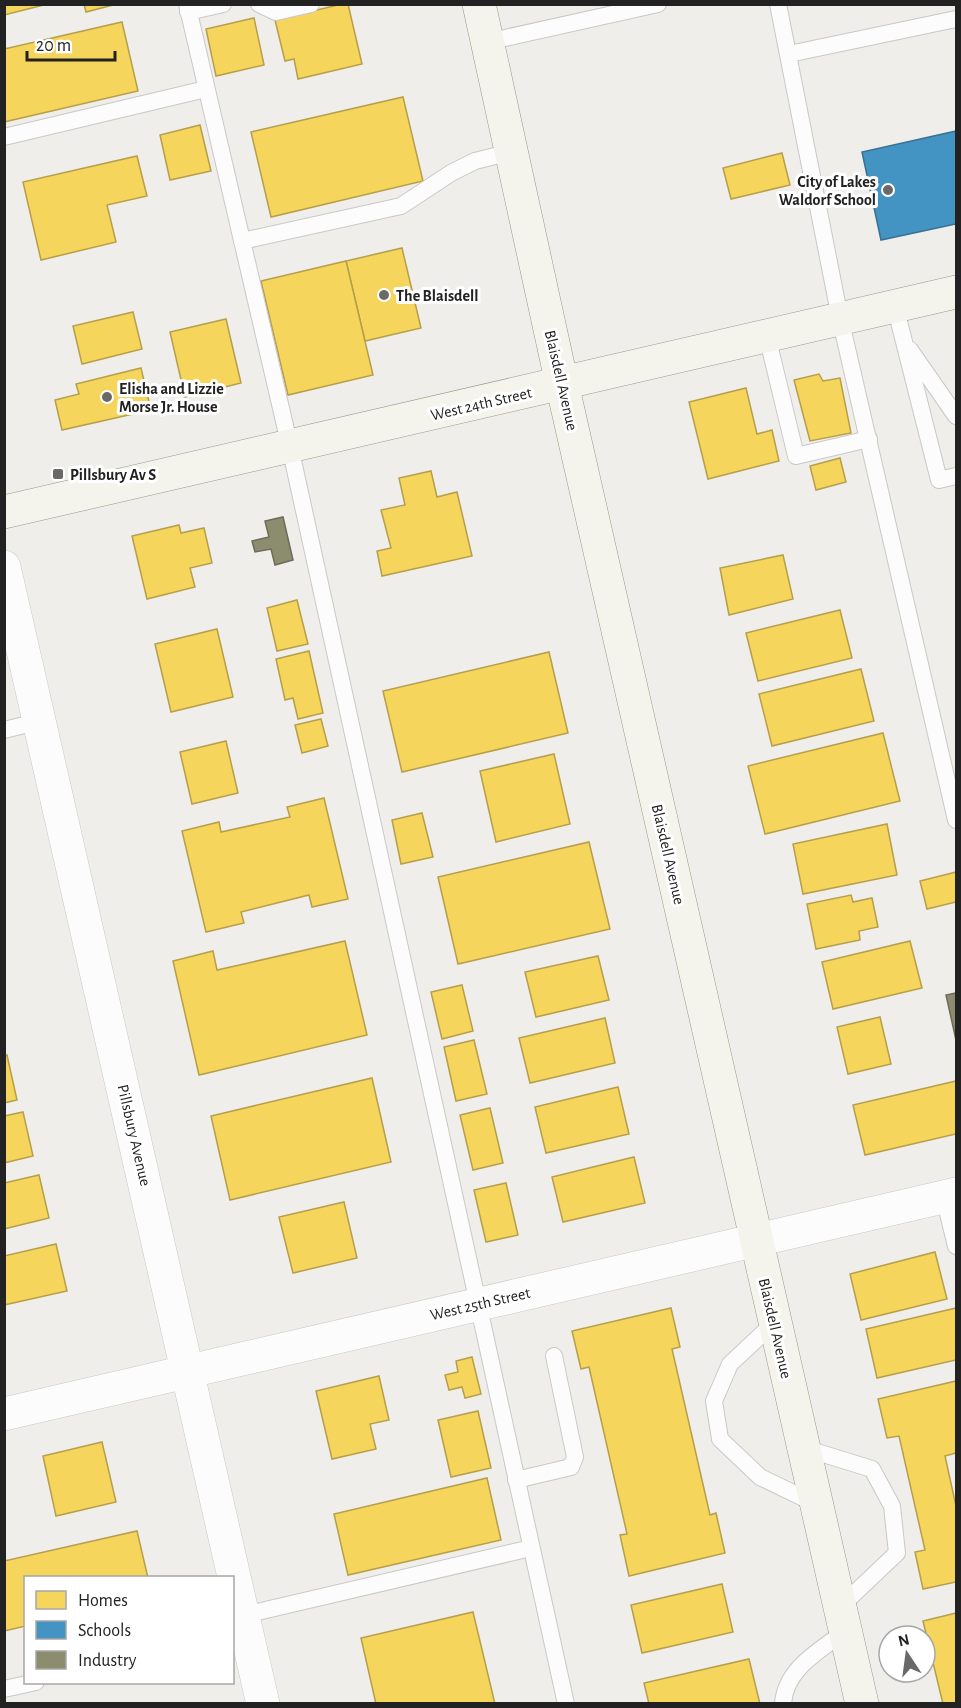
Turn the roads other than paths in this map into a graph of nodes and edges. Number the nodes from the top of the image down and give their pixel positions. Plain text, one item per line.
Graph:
1 (223, 4) edge
2 (259, 4) edge
3 (311, 4) edge
4 (479, 4) edge
5 (658, 4) edge
6 (778, 4) edge
7 (188, 8) edge
8 (957, 20) edge
9 (488, 42) junction
10 (789, 54) junction
11 (206, 89) junction
12 (4, 137) edge
13 (511, 152) junction
14 (242, 241) junction
15 (957, 292) edge
16 (895, 306) junction
17 (840, 318) junction
18 (767, 336) junction
19 (903, 339) junction
20 (562, 384) junction
21 (957, 416) edge
22 (868, 439) junction
23 (290, 447) junction
24 (957, 476) edge
25 (4, 513) edge
26 (4, 567) edge
27 (41, 721) junction
28 (4, 730) edge
29 (949, 749) edge
30 (957, 820) edge
31 (950, 1195) edge
32 (756, 1238) junction
33 (957, 1246) edge
34 (477, 1304) junction
35 (775, 1322) junction
36 (554, 1356) dead end
37 (188, 1371) junction
38 (4, 1414) edge
39 (804, 1448) junction
40 (516, 1480) junction
41 (817, 1505) junction
42 (531, 1548) junction
43 (230, 1576) edge
44 (234, 1597) edge
45 (843, 1619) junction
46 (241, 1631) edge
47 (31, 1684) edge
48 (4, 1689) edge
49 (263, 1704) edge
50 (566, 1704) edge
51 (783, 1704) edge
52 (862, 1704) edge

1 - 7 lane
2 - 3 lane
4 - 9 street, Blaisdell Avenue
5 - 9 lane
6 - 10 lane
7 - 11 lane
8 - 10 lane
9 - 13 street, Blaisdell Avenue
10 - 17 lane
11 - 12 lane
11 - 14 lane
13 - 14 lane
13 - 20 street, Blaisdell Avenue
14 - 23 lane
15 - 16 street, West 24th Street
16 - 17 street, West 24th Street
16 - 19 lane
17 - 18 street, West 24th Street
17 - 22 lane
18 - 20 street, West 24th Street
18 - 22 lane
19 - 21 lane
19 - 24 lane
20 - 23 street, West 24th Street
20 - 32 street, Blaisdell Avenue
22 - 29 lane
23 - 25 street, West 24th Street
23 - 34 lane
26 - 27 street, Pillsbury Avenue
27 - 28 lane
27 - 37 street, Pillsbury Avenue
29 - 30 lane
31 - 32 street, West 25th Street
31 - 33 lane
32 - 34 street, West 25th Street
32 - 35 street, Blaisdell Avenue
34 - 37 street, West 25th Street
34 - 40 lane
35 - 39 street, Blaisdell Avenue
35 - 41 lane
36 - 40 lane
37 - 38 street, West 25th Street
37 - 43 street, Pillsbury Avenue
39 - 41 street, Blaisdell Avenue
39 - 45 lane
40 - 42 lane
41 - 45 street, Blaisdell Avenue
42 - 46 lane
42 - 50 lane
44 - 46 street, Pillsbury Avenue
45 - 51 lane
45 - 52 street, Blaisdell Avenue
46 - 49 street, Pillsbury Avenue
47 - 48 lane

